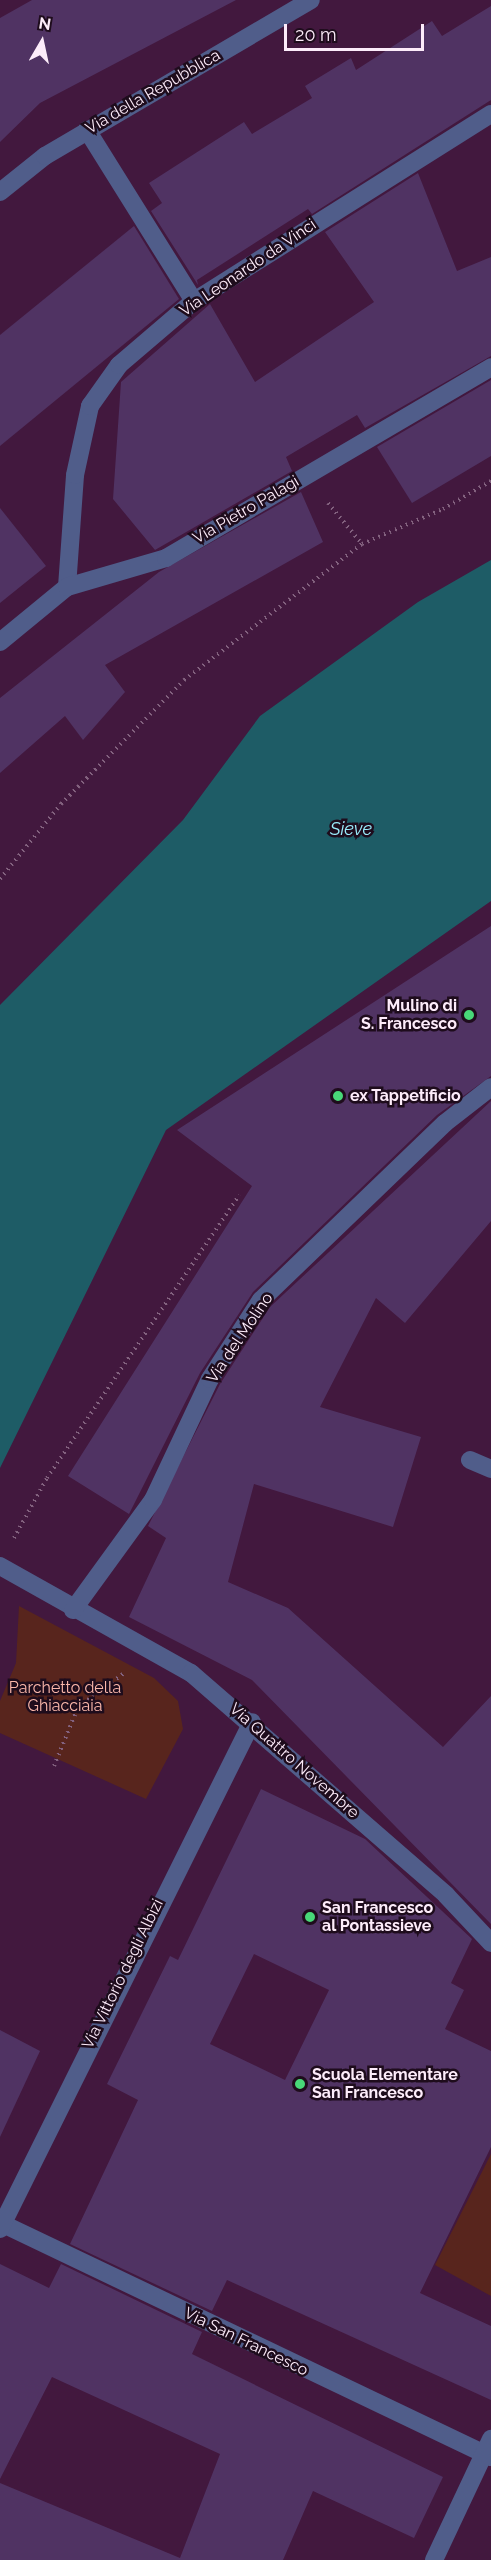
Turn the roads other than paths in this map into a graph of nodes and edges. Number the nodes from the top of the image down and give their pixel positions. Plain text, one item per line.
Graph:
1 (312, 0) edge
2 (491, 114) edge
3 (87, 130) junction
4 (0, 192) edge
5 (194, 301) junction
6 (491, 367) edge
7 (67, 587) junction
8 (0, 642) edge
9 (491, 1087) edge
10 (470, 1460) dead end
11 (491, 1469) edge
12 (0, 1566) edge
13 (73, 1610) junction
14 (252, 1722) junction
15 (491, 1943) edge
16 (1, 2227) edge
17 (489, 2450) edge
18 (434, 2560) edge

1 - 3 street, Via della Repubblica
2 - 5 street, Via Leonardo da Vinci
3 - 4 street, Via della Repubblica
3 - 5 street
5 - 7 street, Via Leonardo da Vinci
6 - 7 street, Via Pietro Palagi
7 - 8 street, Via Pietro Palagi
9 - 13 street, Via del Molino
10 - 11 street
12 - 13 street, Via Quattro Novembre
13 - 14 street, Via Quattro Novembre
14 - 15 street, Via Quattro Novembre
14 - 16 street, Via Vittorio degli Albizi
16 - 17 street, Via San Francesco
17 - 18 street

